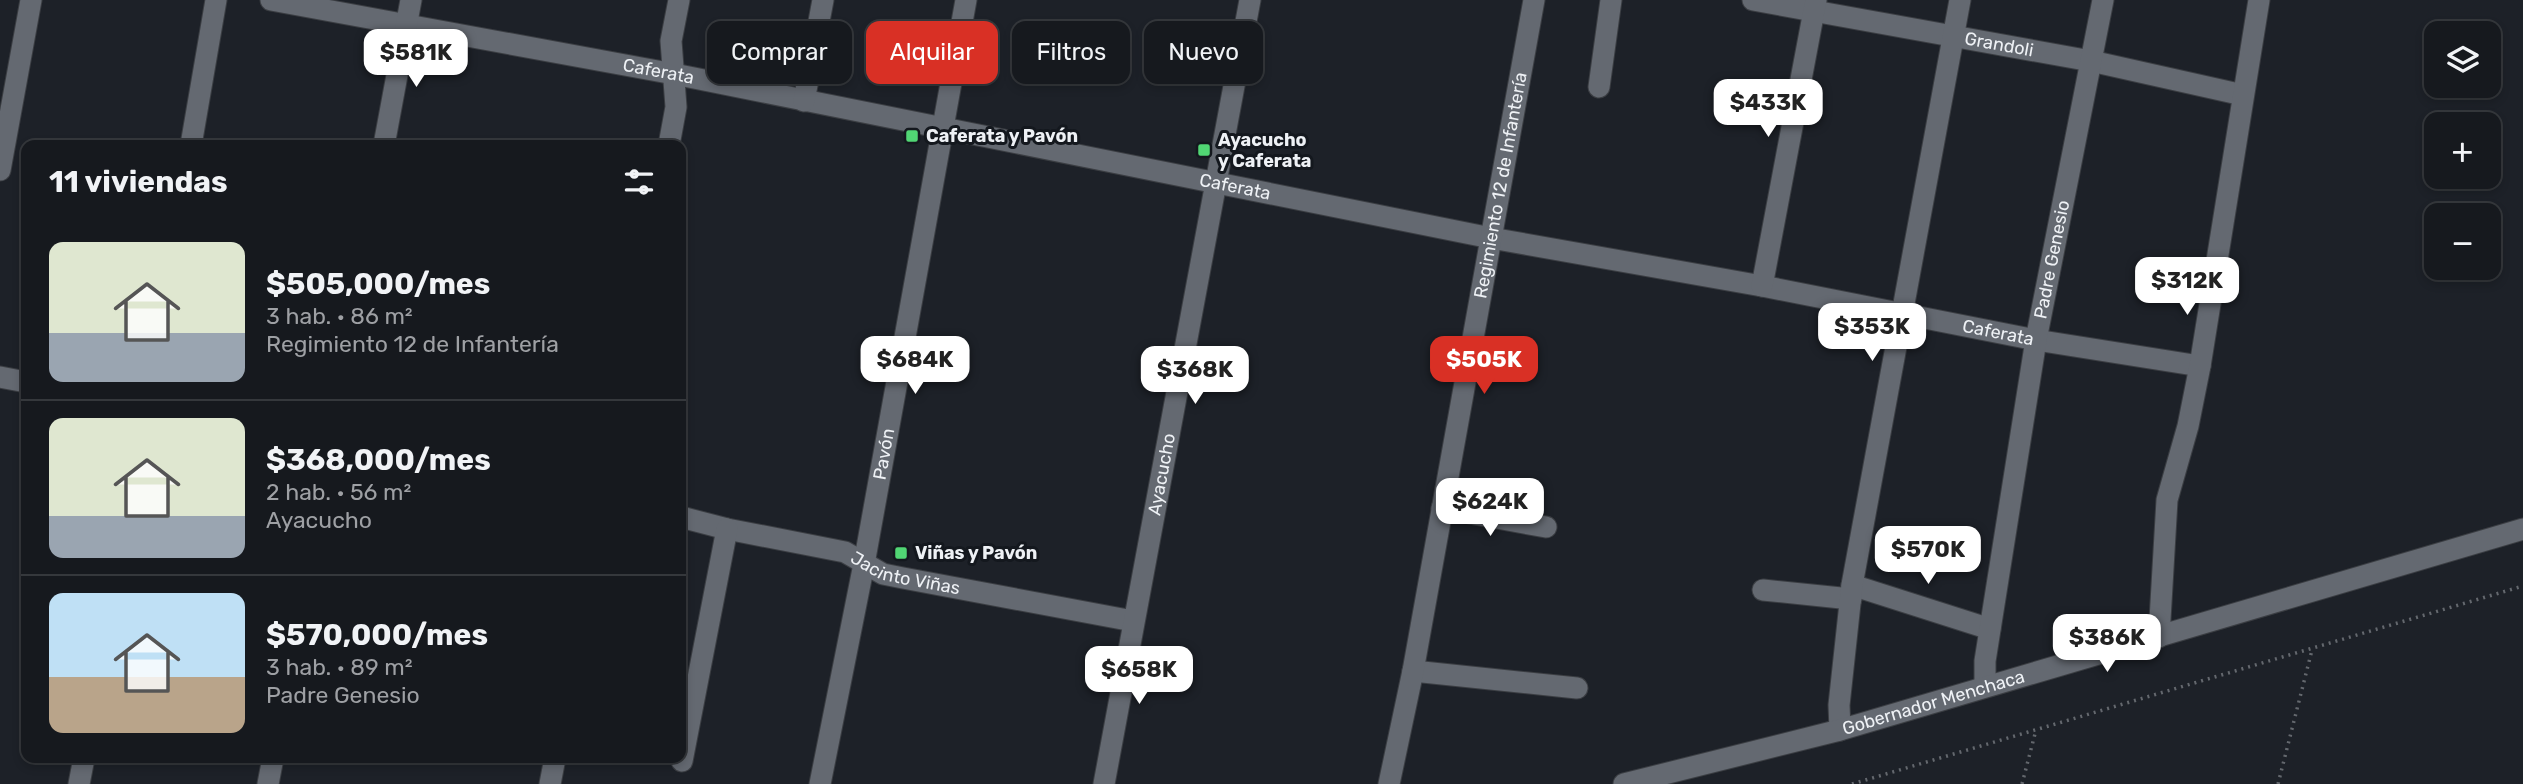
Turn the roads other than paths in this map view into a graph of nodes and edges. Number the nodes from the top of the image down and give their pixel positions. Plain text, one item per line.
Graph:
1 (31, 0) edge
2 (216, 0) edge
3 (271, 0) edge
4 (411, 0) edge
5 (679, 0) edge
6 (823, 0) edge
7 (966, 0) edge
8 (1250, 0) edge
9 (1534, 0) edge
10 (1611, 0) edge
11 (1753, 0) edge
12 (1960, 0) edge
13 (2103, 0) edge
14 (2259, 0) edge
15 (1814, 6) edge
16 (406, 26) junction
17 (1953, 37) junction
18 (2091, 61) junction
19 (674, 75) junction
20 (1600, 87) dead end
21 (2243, 95) junction
22 (804, 101) junction
23 (942, 129) junction
24 (192, 140) edge
25 (385, 140) edge
26 (670, 140) edge
27 (0, 170) edge
28 (1216, 184) junction
29 (1491, 239) junction
30 (1762, 286) junction
31 (1902, 313) junction
32 (2036, 340) junction
33 (2200, 366) junction
34 (0, 377) edge
35 (21, 381) edge
36 (1442, 508) junction
37 (686, 518) edge
38 (1546, 527) dead end
39 (727, 529) junction
40 (2523, 529) edge
41 (864, 564) junction
42 (1763, 590) dead end
43 (1851, 592) junction
44 (1133, 621) junction
45 (1990, 629) junction
46 (2159, 637) junction
47 (1413, 671) junction
48 (1985, 686) junction
49 (1577, 688) dead end
50 (1840, 730) junction
51 (686, 740) edge
52 (83, 763) edge
53 (272, 763) edge
54 (554, 763) edge
55 (79, 784) edge
56 (268, 784) edge
57 (550, 784) edge
58 (820, 784) edge
59 (1104, 784) edge
60 (1389, 784) edge
61 (1624, 784) edge

1 - 27 street
2 - 24 street
3 - 16 street, Caferata
4 - 16 street
5 - 19 street
6 - 22 street
7 - 23 street, Pavón
8 - 28 street, Ayacucho
9 - 29 street, Regimiento 12 de Infantería
10 - 20 street
11 - 15 street, Grandoli
12 - 17 street
13 - 18 street, Padre Genesio
14 - 21 street
15 - 17 street, Grandoli
15 - 30 street
16 - 19 street, Caferata
16 - 25 street
17 - 18 street, Grandoli
17 - 31 street
18 - 21 street, Grandoli
18 - 32 street, Padre Genesio
19 - 22 street, Caferata
19 - 26 street
21 - 33 street
22 - 23 street, Caferata
23 - 28 street, Caferata
23 - 41 street, Pavón
28 - 29 street, Caferata
28 - 44 street, Ayacucho
29 - 30 street, Caferata
29 - 36 street, Regimiento 12 de Infantería
30 - 31 street, Caferata
31 - 32 street, Caferata
31 - 43 street
32 - 33 street, Caferata
32 - 45 street, Padre Genesio
33 - 46 street
34 - 35 street
36 - 38 street
36 - 47 street, Regimiento 12 de Infantería
37 - 39 street, Jacinto Viñas
39 - 41 street, Jacinto Viñas
39 - 51 street
40 - 46 street, Gobernador Menchaca
41 - 44 street, Jacinto Viñas
41 - 58 street, Pavón
42 - 43 street
43 - 45 street
43 - 50 street
44 - 59 street, Ayacucho
45 - 48 street, Padre Genesio
46 - 48 street, Gobernador Menchaca
47 - 49 street
47 - 60 street, Regimiento 12 de Infantería
48 - 50 street, Gobernador Menchaca
50 - 61 street, Gobernador Menchaca
52 - 55 street
53 - 56 street
54 - 57 street

